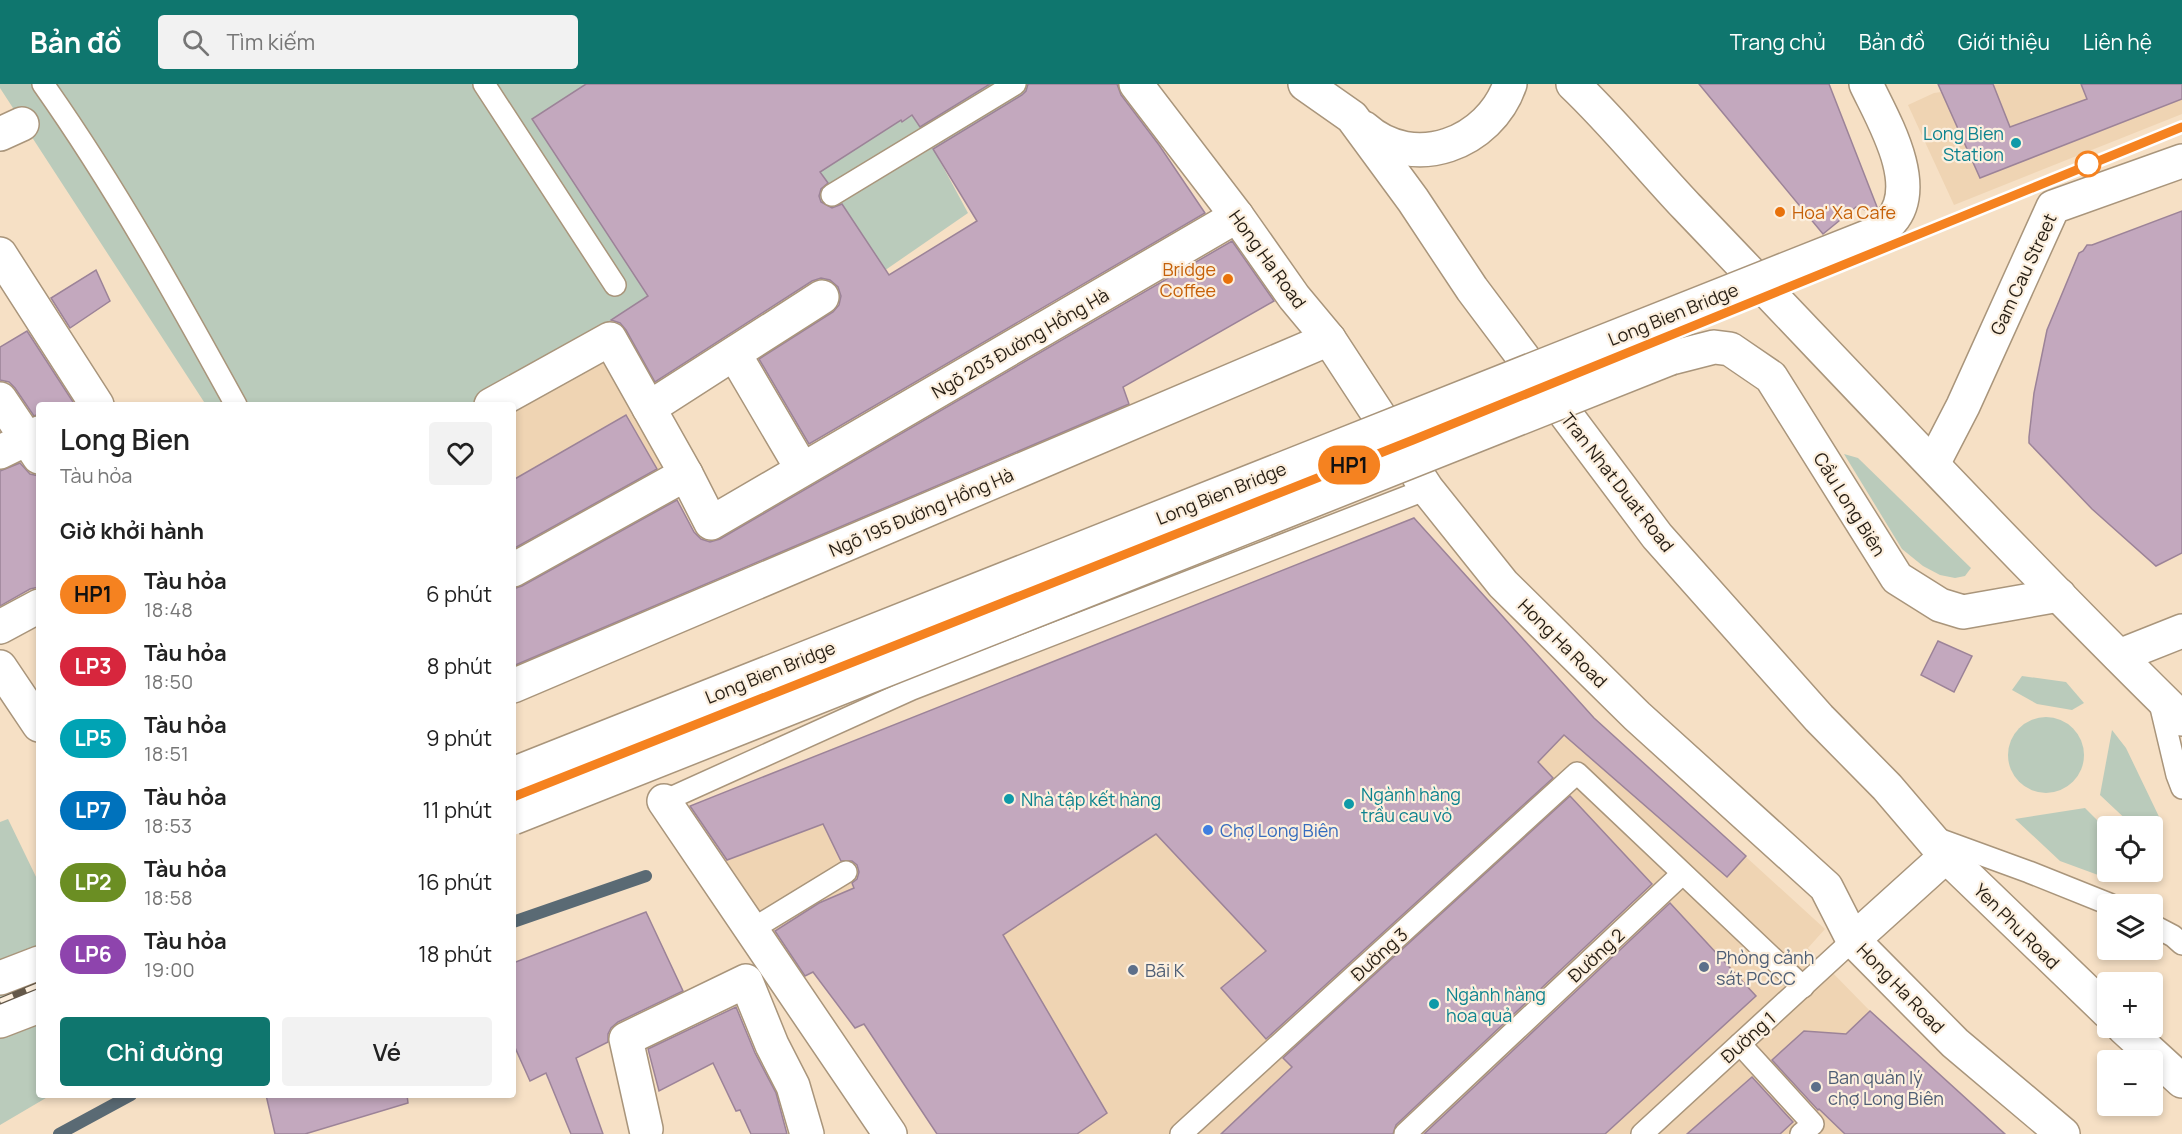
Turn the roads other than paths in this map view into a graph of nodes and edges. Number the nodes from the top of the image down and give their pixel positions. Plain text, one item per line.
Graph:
1 (43, 84) edge
2 (484, 84) edge
3 (1015, 84) edge
4 (1136, 84) edge
5 (1305, 84) edge
6 (1336, 84) edge
7 (1510, 84) edge
8 (1574, 84) edge
9 (1866, 84) edge
10 (1352, 117) junction
11 (2182, 161) edge
12 (831, 195) dead end
13 (1237, 216) junction
14 (2, 262) edge
15 (615, 285) dead end
16 (822, 297) dead end
17 (1329, 339) junction
18 (735, 355) junction
19 (0, 399) edge
20 (95, 402) edge
21 (234, 402) edge
22 (496, 402) edge
23 (649, 408) junction
24 (26, 445) edge
25 (1933, 464) junction
26 (802, 469) junction
27 (686, 474) junction
28 (1426, 489) junction
29 (516, 568) edge
30 (2059, 595) junction
31 (36, 608) edge
32 (0, 627) edge
33 (2182, 631) edge
34 (2119, 656) junction
35 (0, 667) edge
36 (516, 685) edge
37 (2159, 696) junction
38 (2182, 719) edge
39 (36, 721) edge
40 (516, 773) edge
41 (2182, 788) edge
42 (664, 801) joint
43 (516, 817) edge
44 (1938, 846) junction
45 (846, 872) dead end
46 (1682, 874) junction
47 (2097, 899) edge
48 (751, 930) junction
49 (2163, 931) edge
50 (1853, 940) junction
51 (2182, 944) edge
52 (36, 964) edge
53 (0, 978) edge
54 (1803, 987) junction
55 (2097, 1001) edge
56 (36, 1007) edge
57 (0, 1021) edge
58 (2135, 1038) edge
59 (1740, 1044) junction
60 (2182, 1081) edge
61 (646, 1129) dead end
62 (807, 1134) edge
63 (890, 1134) edge
64 (1181, 1134) edge
65 (1405, 1134) edge
66 (1642, 1134) edge
67 (1801, 1134) edge
68 (2063, 1134) edge

1 - 21 lane
2 - 15 lane
3 - 12 lane
4 - 13 street, Hong Ha Road
5 - 10 street, Tran Nhat Duat Road
6 - 10 street
7 - 10 street
8 - 25 street
9 - 40 street, Long Bien Bridge, bridge
10 - 44 street, Tran Nhat Duat Road
11 - 25 street, Gam Cau Street
13 - 17 street, Hong Ha Road
13 - 26 street, Ngõ 203 Đường Hồng Hà
14 - 20 street
16 - 18 street
17 - 28 street, Hong Ha Road
17 - 36 street, Ngõ 195 Đường Hồng Hà
18 - 23 street
18 - 26 street
19 - 24 street
22 - 23 street, Ngõ 203 Đường Hồng Hà
23 - 27 street, Ngõ 203 Đường Hồng Hà
25 - 30 street
26 - 27 street, Ngõ 203 Đường Hồng Hà
27 - 29 street
28 - 42 lane
28 - 50 street, Hong Ha Road
30 - 34 street
30 - 43 street, Cầu Long Biên, bridge
31 - 32 street
33 - 34 street
34 - 37 street
35 - 39 street
37 - 38 street
37 - 41 lane
42 - 48 street
44 - 47 lane
44 - 50 street
44 - 55 street, Yen Phu Road
45 - 48 lane
46 - 54 lane
46 - 64 lane, Đường 3
46 - 65 lane, Đường 2
48 - 63 street
49 - 51 lane
50 - 54 lane, Đường 1
50 - 68 street, Hong Ha Road
52 - 53 street
54 - 59 lane, Đường 1
56 - 57 street
58 - 60 street
59 - 66 lane, Đường 1
59 - 67 lane
61 - 62 street

